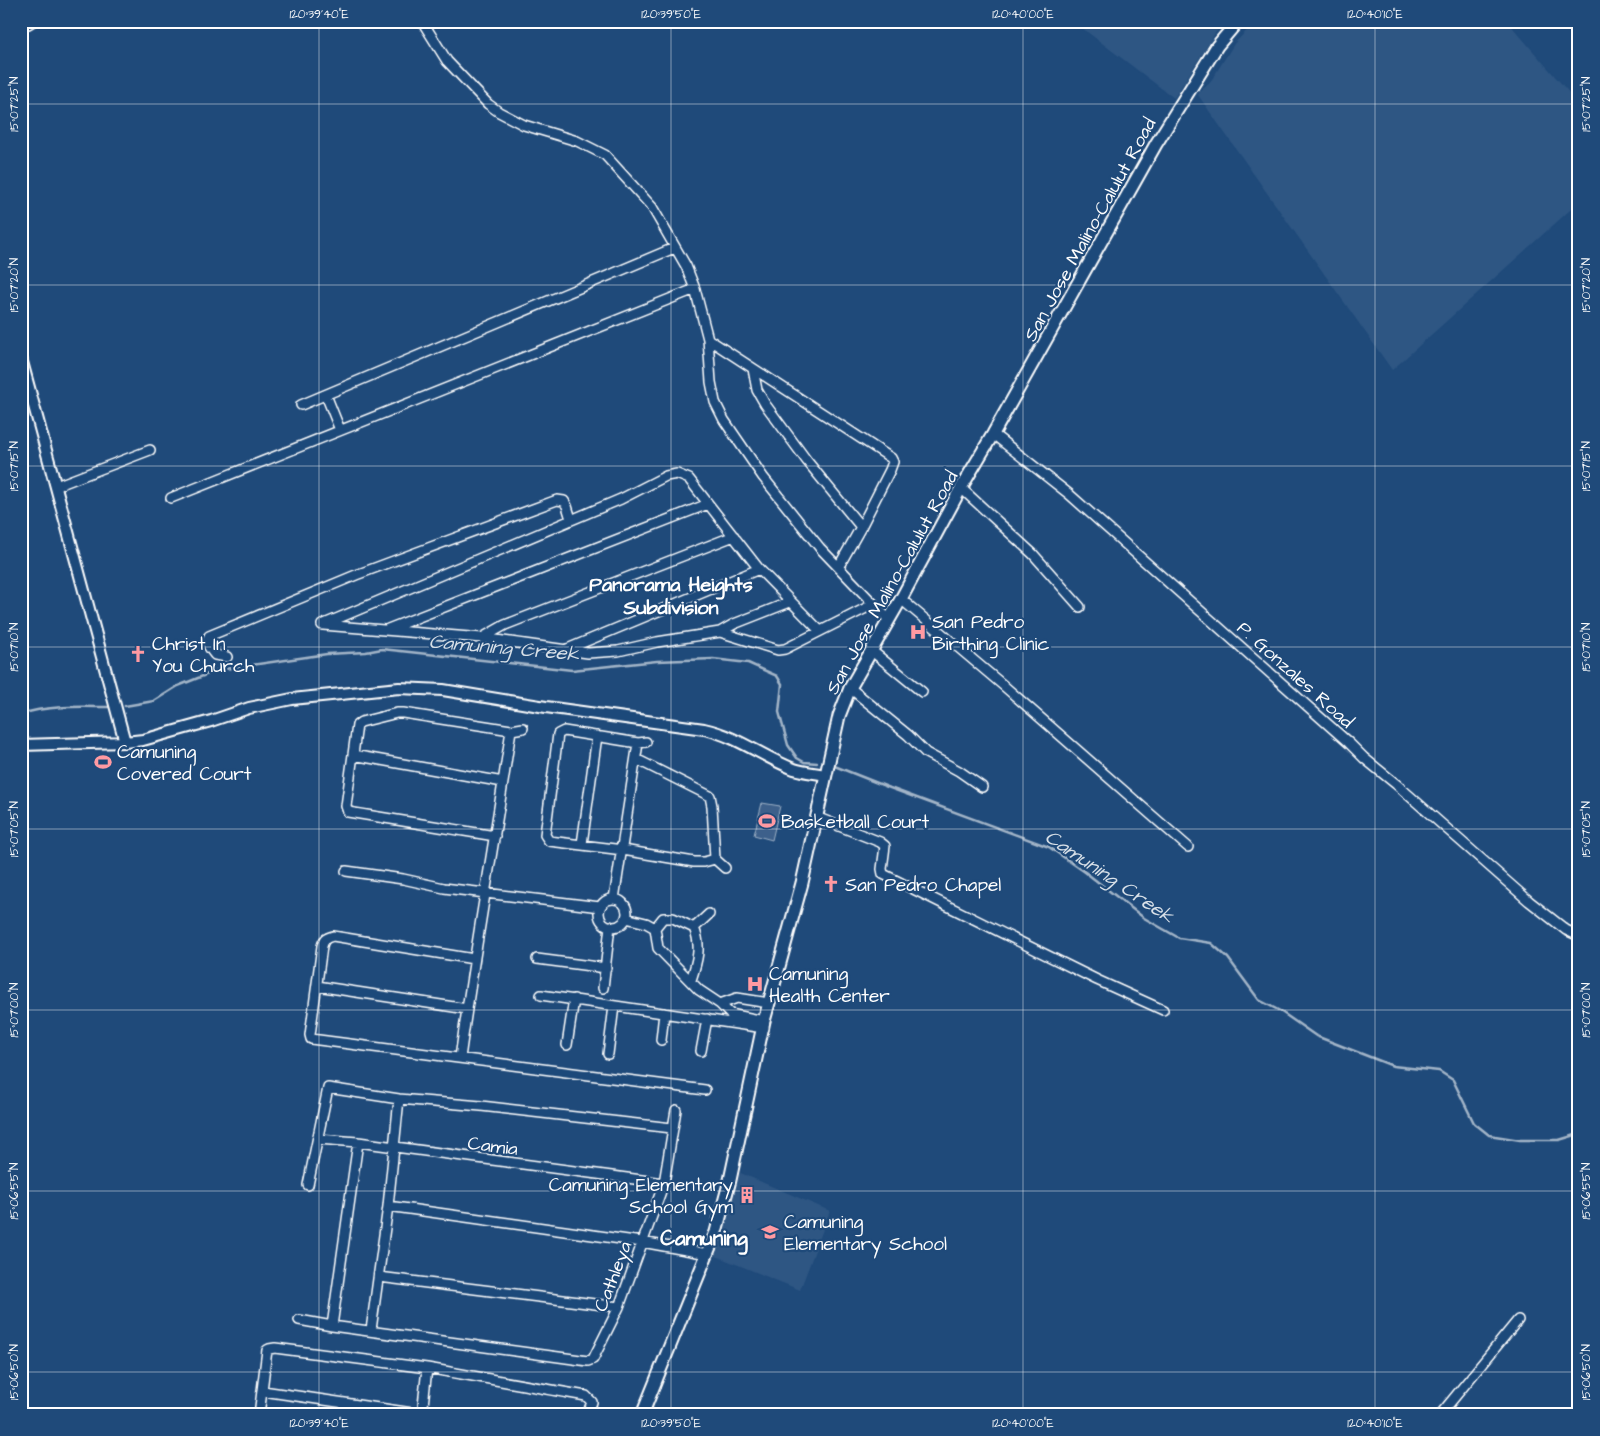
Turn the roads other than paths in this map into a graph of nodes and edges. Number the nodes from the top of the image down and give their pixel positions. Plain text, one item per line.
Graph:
1 (422, 21) edge
2 (1238, 21) edge
3 (674, 248) junction
4 (694, 289) junction
5 (708, 339) junction
6 (21, 358) edge
7 (753, 369) junction
8 (326, 395) junction
9 (301, 404) dead end
10 (340, 430) junction
11 (993, 434) junction
12 (150, 450) dead end
13 (56, 486) junction
14 (961, 488) junction
15 (170, 498) dead end
16 (708, 504) junction
17 (572, 519) junction
18 (861, 527) junction
19 (734, 536) junction
20 (839, 566) junction
21 (759, 569) junction
22 (901, 600) junction
23 (790, 602) junction
24 (874, 604) junction
25 (1080, 607) dead end
26 (889, 620) junction
27 (385, 630) junction
28 (820, 631) junction
29 (720, 632) junction
30 (482, 638) junction
31 (565, 650) junction
32 (872, 651) junction
33 (227, 657) dead end
34 (850, 688) junction
35 (922, 692) dead end
36 (523, 728) dead end
37 (511, 730) junction
38 (597, 736) junction
39 (124, 742) junction
40 (21, 745) edge
41 (353, 755) junction
42 (636, 759) junction
43 (825, 775) junction
44 (503, 782) junction
45 (982, 787) dead end
46 (816, 817) junction
47 (494, 836) junction
48 (582, 844) junction
49 (1188, 846) dead end
50 (623, 850) junction
51 (715, 859) junction
52 (726, 868) dead end
53 (346, 871) dead end
54 (487, 893) junction
55 (614, 899) junction
56 (600, 907) junction
57 (709, 914) dead end
58 (626, 918) junction
59 (610, 926) junction
60 (655, 928) junction
61 (694, 928) junction
62 (1579, 936) edge
63 (474, 959) junction
64 (537, 959) dead end
65 (606, 968) junction
66 (691, 980) junction
67 (317, 986) junction
68 (603, 988) dead end
69 (541, 995) dead end
70 (574, 999) junction
71 (770, 1003) junction
72 (720, 1004) junction
73 (614, 1006) junction
74 (467, 1009) junction
75 (1163, 1010) dead end
76 (664, 1013) junction
77 (707, 1019) junction
78 (764, 1024) junction
79 (661, 1040) dead end
80 (567, 1045) dead end
81 (701, 1051) dead end
82 (608, 1054) dead end
83 (460, 1058) junction
84 (705, 1090) dead end
85 (400, 1099) junction
86 (676, 1110) dead end
87 (672, 1128) junction
88 (318, 1139) junction
89 (358, 1142) junction
90 (393, 1148) junction
91 (664, 1183) junction
92 (308, 1185) dead end
93 (388, 1206) junction
94 (642, 1242) junction
95 (708, 1254) junction
96 (379, 1277) junction
97 (619, 1307) junction
98 (298, 1320) dead end
99 (1518, 1320) dead end
100 (332, 1326) junction
101 (371, 1330) junction
102 (427, 1368) junction
103 (263, 1391) junction
104 (260, 1415) edge
105 (423, 1415) edge
106 (587, 1415) edge
107 (642, 1415) edge
108 (1440, 1415) edge

1 - 3 street
2 - 11 main road, San Jose Malino-Calulut Road
3 - 4 street
3 - 8 street
4 - 5 street
4 - 10 street
5 - 7 street
5 - 20 street
6 - 13 street
7 - 18 street
7 - 18 street
8 - 9 street
8 - 10 street
10 - 15 street
11 - 14 main road, San Jose Malino-Calulut Road
11 - 62 street, P. Gonzales Road
12 - 13 street
13 - 39 street
14 - 22 main road, San Jose Malino-Calulut Road
14 - 25 street
16 - 17 street
16 - 19 street
16 - 27 street
17 - 27 street
17 - 33 street
18 - 20 street
19 - 21 street
19 - 30 street
20 - 24 street
21 - 23 street
21 - 31 street
22 - 26 main road, San Jose Malino-Calulut Road
22 - 49 street
23 - 28 street
23 - 29 street
24 - 26 street
24 - 28 street
26 - 32 main road, San Jose Malino-Calulut Road
27 - 30 street
28 - 29 street
29 - 31 street
30 - 31 street
32 - 34 main road, San Jose Malino-Calulut Road
32 - 35 street
34 - 43 main road, San Jose Malino-Calulut Road
34 - 45 street
36 - 37 street
37 - 41 street
37 - 44 street
38 - 42 street
38 - 48 street
38 - 48 street
39 - 40 street
39 - 43 street
41 - 44 street
41 - 47 street
42 - 50 street
42 - 51 street
43 - 46 main road, San Jose Malino-Calulut Road
44 - 47 street
46 - 71 main road, San Jose Malino-Calulut Road
46 - 75 street
47 - 54 street
48 - 50 street
50 - 51 street
50 - 55 street
51 - 52 street
53 - 54 street
54 - 56 street
54 - 63 street
55 - 56 street
55 - 58 street
56 - 59 street
57 - 61 street
58 - 59 street
58 - 60 street
59 - 65 street
60 - 61 street
60 - 66 street
61 - 66 street
63 - 67 street
63 - 74 street
64 - 65 street
65 - 68 street
66 - 72 street
67 - 74 street
67 - 83 street
69 - 70 street
70 - 73 street
70 - 80 street
71 - 72 street
71 - 78 main road, San Jose Malino-Calulut Road
72 - 78 street
73 - 76 street
73 - 82 street
74 - 83 street
76 - 77 street
76 - 79 street
77 - 78 street
77 - 81 street
78 - 95 main road, San Jose Malino-Calulut Road
83 - 84 street
85 - 87 street
85 - 88 street
85 - 90 street
86 - 87 street, Cathleya
87 - 91 street, Cathleya
88 - 89 street, Camia
88 - 92 street
89 - 90 street, Camia
89 - 100 street
90 - 91 street, Camia
90 - 93 street
91 - 94 street, Cathleya
93 - 94 street
93 - 96 street
94 - 95 street
94 - 97 street, Cathleya
95 - 107 main road, San Jose Malino-Calulut Road
96 - 97 street
96 - 101 street
97 - 101 street, Cathleya
98 - 100 street
99 - 108 street
100 - 101 street
102 - 103 street
102 - 105 street
102 - 106 street
103 - 104 street
103 - 105 street

